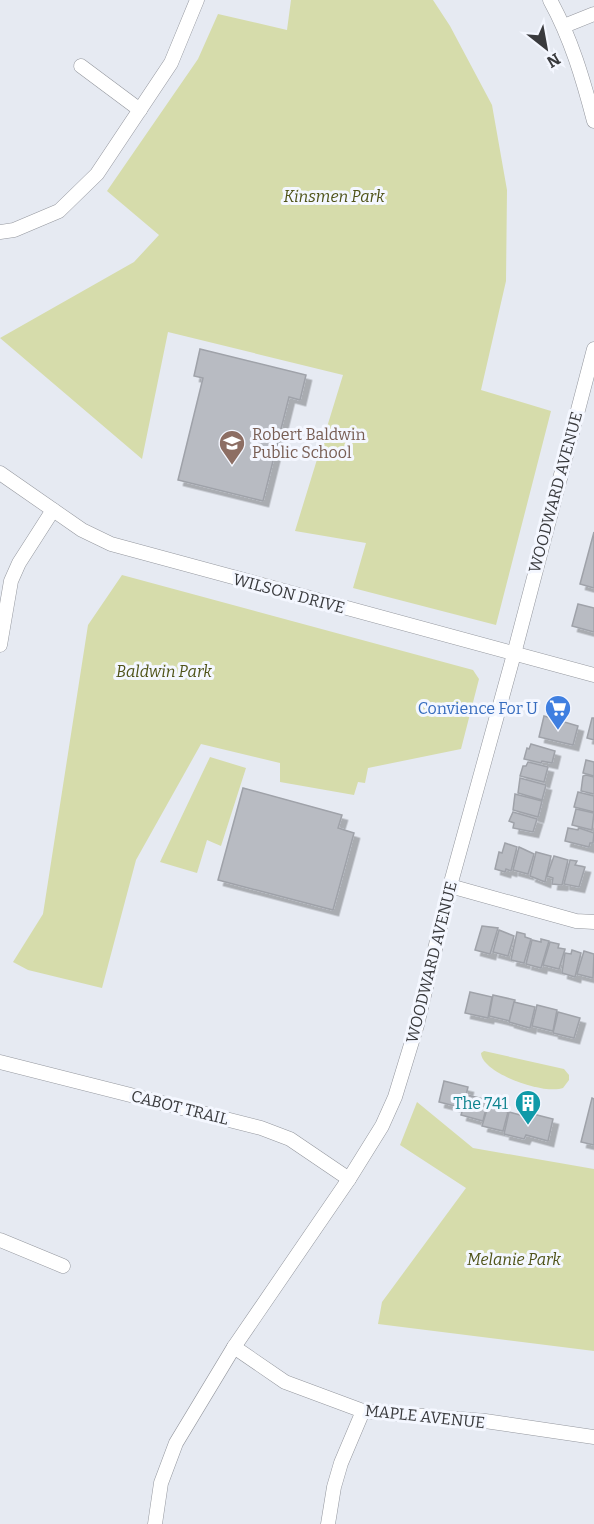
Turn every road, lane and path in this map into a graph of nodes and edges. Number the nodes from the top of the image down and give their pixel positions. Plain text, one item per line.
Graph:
1 (197, 0) edge
2 (550, 0) edge
3 (594, 14) edge
4 (564, 26) junction
5 (81, 66) dead end
6 (140, 110) junction
7 (594, 121) edge
8 (0, 232) edge
9 (594, 349) edge
10 (0, 473) edge
11 (53, 510) junction
12 (1, 623) edge
13 (0, 645) edge
14 (514, 654) junction
15 (594, 675) edge
16 (450, 886) junction
17 (594, 922) edge
18 (0, 1062) edge
19 (349, 1179) junction
20 (0, 1240) edge
21 (63, 1266) dead end
22 (234, 1347) junction
23 (363, 1411) junction
24 (594, 1437) edge
25 (155, 1524) edge
26 (328, 1524) edge

1 - 6 street
2 - 4 street
3 - 4 street
4 - 7 street
5 - 6 street
6 - 8 street
9 - 14 street, WOODWARD AVENUE
10 - 11 street, WILSON DRIVE
11 - 12 street
11 - 14 street, WILSON DRIVE
12 - 13 street
14 - 15 street, WILSON DRIVE
14 - 16 street, WOODWARD AVENUE
16 - 17 street
16 - 19 street, WOODWARD AVENUE
18 - 19 street, CABOT TRAIL
19 - 22 street, WOODWARD AVENUE
20 - 21 street
22 - 23 street, MAPLE AVENUE
22 - 25 street, WOODWARD AVENUE
23 - 24 street, MAPLE AVENUE
23 - 26 street

